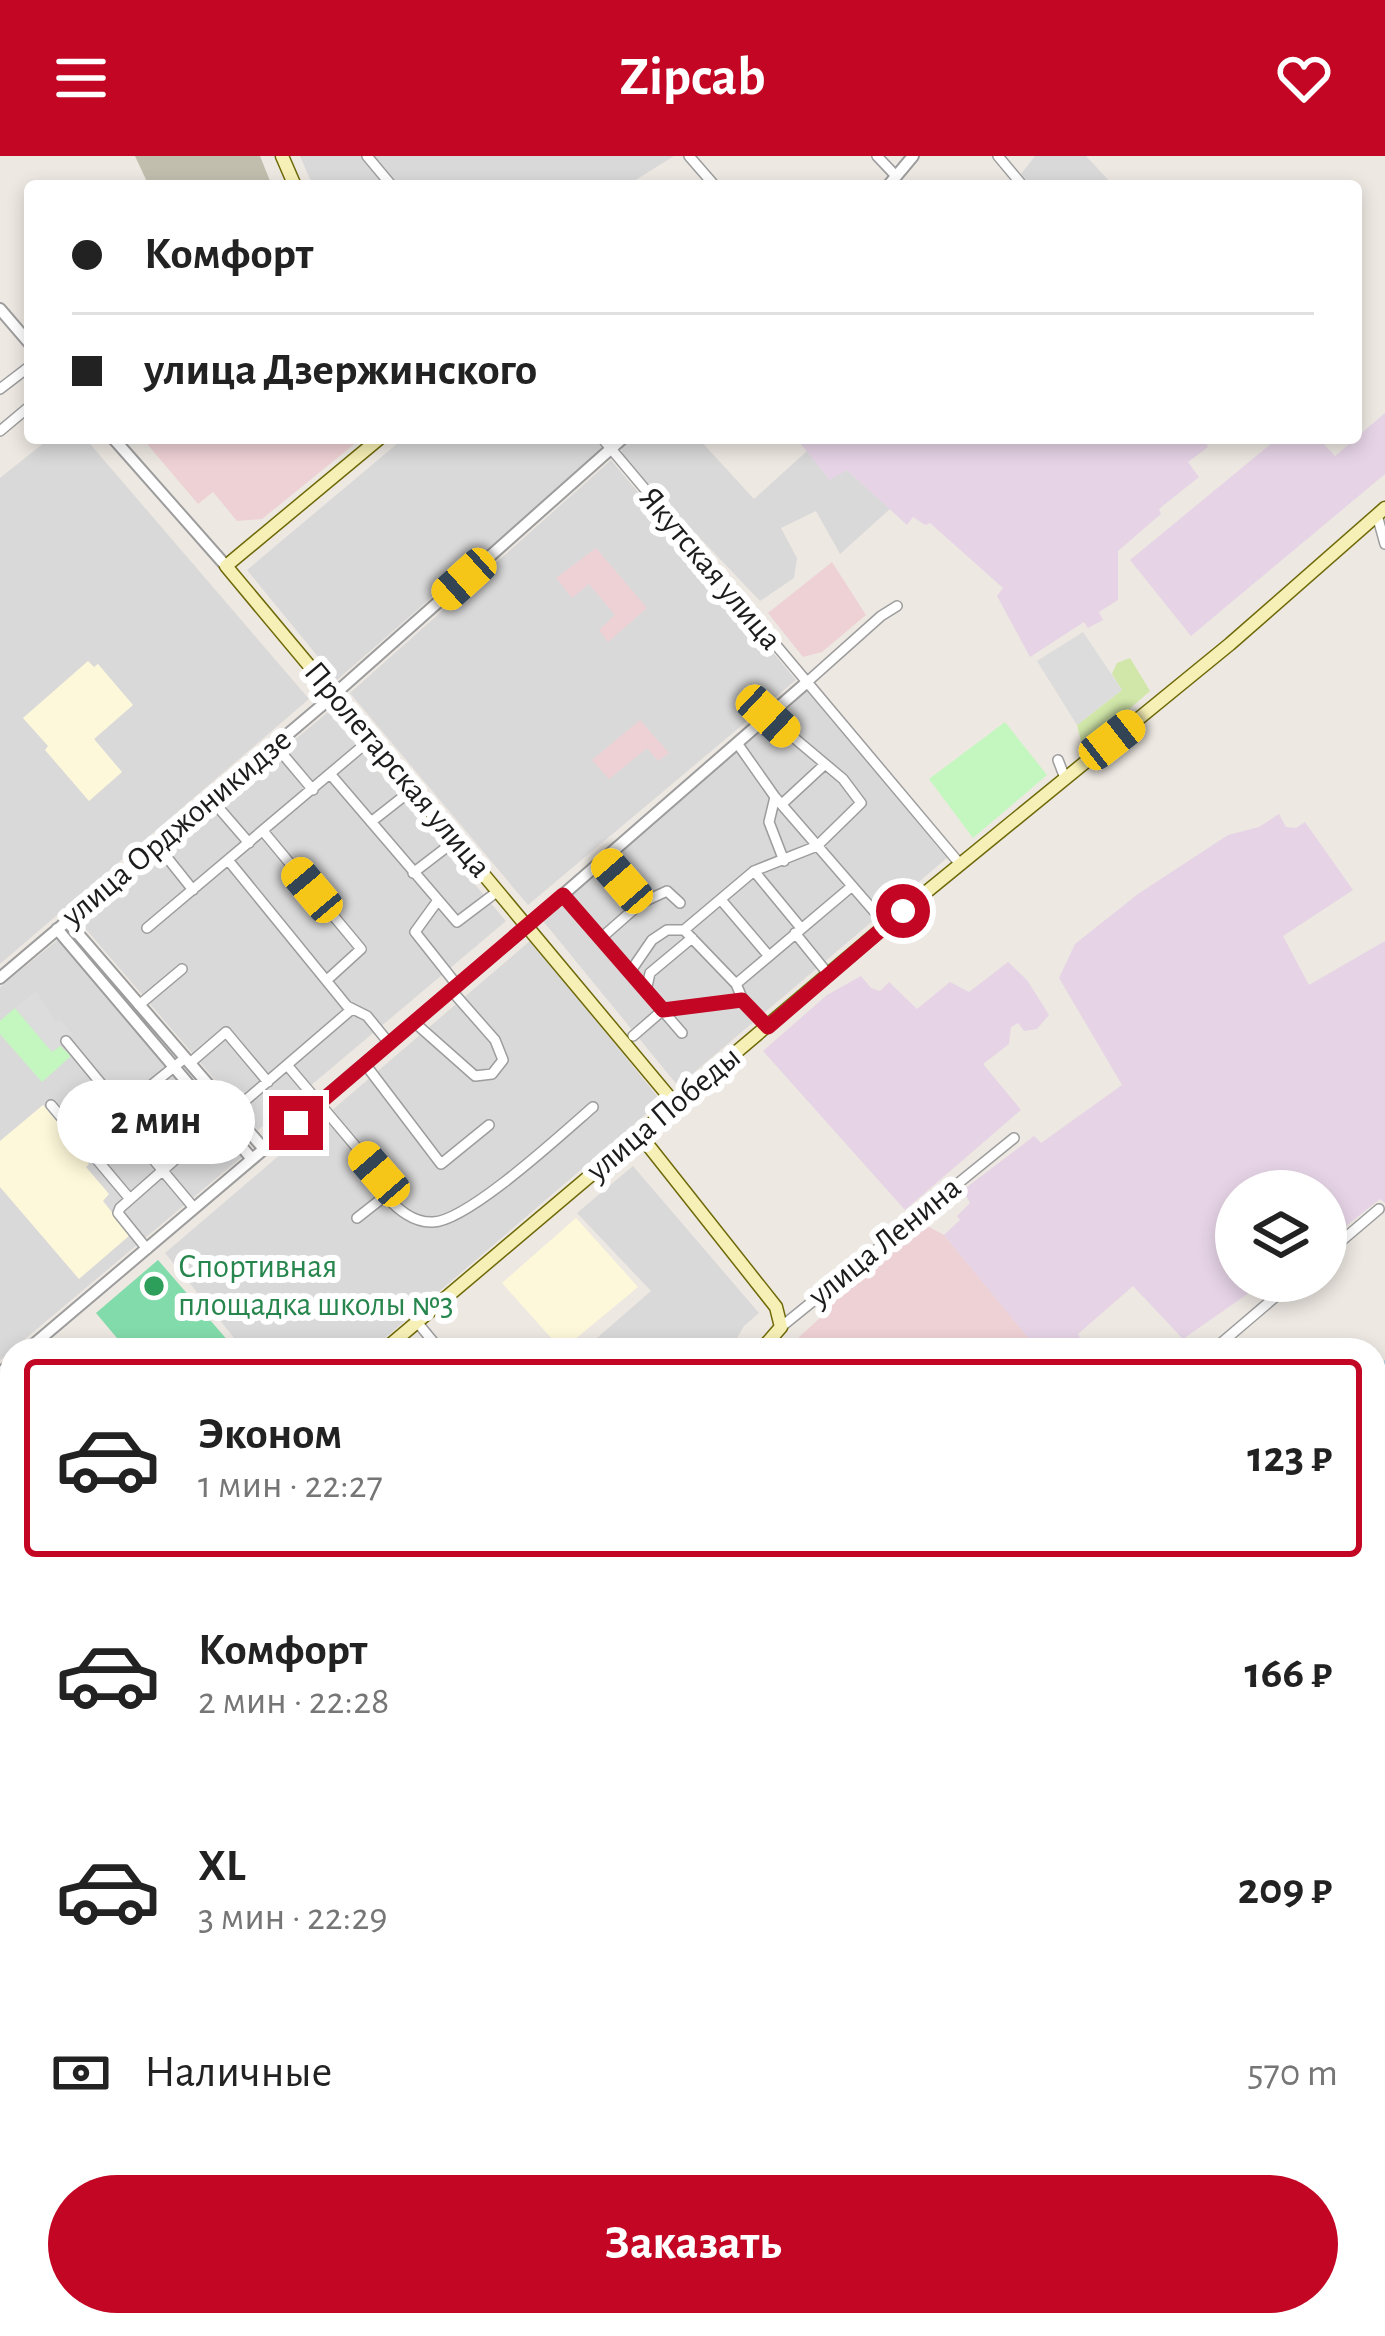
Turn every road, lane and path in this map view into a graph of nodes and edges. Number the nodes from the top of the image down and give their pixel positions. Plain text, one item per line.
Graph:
1 (367, 156) edge
2 (689, 156) edge
3 (913, 156) edge
4 (998, 156) edge
5 (387, 180) edge
6 (710, 180) edge
7 (893, 180) edge
8 (1018, 180) edge
9 (0, 309) edge
10 (24, 337) edge
11 (24, 371) edge
12 (0, 389) edge
13 (24, 411) edge
14 (0, 431) edge
15 (118, 444) edge
16 (373, 444) edge
17 (605, 444) edge
18 (1381, 512) edge
19 (1385, 544) edge
20 (226, 566) junction
21 (898, 606) dead end
22 (806, 683) junction
23 (334, 694) junction
24 (768, 716) junction
25 (371, 739) junction
26 (737, 743) junction
27 (274, 746) junction
28 (1058, 760) dead end
29 (823, 766) junction
30 (331, 775) junction
31 (1064, 778) junction
32 (413, 789) junction
33 (313, 790) junction
34 (212, 799) junction
35 (778, 800) junction
36 (371, 822) junction
37 (263, 831) junction
38 (456, 840) junction
39 (249, 843) junction
40 (157, 844) junction
41 (817, 846) junction
42 (604, 859) junction
43 (228, 860) junction
44 (784, 861) junction
45 (960, 864) junction
46 (754, 871) junction
47 (413, 874) junction
48 (851, 887) junction
49 (193, 890) junction
50 (498, 891) junction
51 (563, 895) junction
52 (722, 902) junction
53 (436, 903) junction
54 (641, 903) junction
55 (680, 903) dead end
56 (62, 925) junction
57 (886, 925) junction
58 (527, 926) junction
59 (147, 928) dead end
60 (798, 931) junction
61 (688, 934) junction
62 (599, 939) junction
63 (768, 955) junction
64 (182, 969) dead end
65 (630, 972) junction
66 (829, 975) junction
67 (0, 978) edge
68 (327, 980) junction
69 (736, 984) junction
70 (454, 988) junction
71 (646, 991) junction
72 (742, 1000) junction
73 (139, 1005) junction
74 (352, 1009) junction
75 (663, 1010) junction
76 (414, 1022) junction
77 (768, 1027) junction
78 (682, 1033) dead end
79 (633, 1036) dead end
80 (66, 1041) dead end
81 (389, 1043) junction
82 (187, 1060) junction
83 (365, 1064) junction
84 (287, 1065) junction
85 (174, 1067) junction
86 (268, 1082) junction
87 (320, 1102) junction
88 (51, 1105) dead end
89 (676, 1105) junction
90 (593, 1107) dead end
91 (122, 1109) junction
92 (232, 1112) junction
93 (220, 1120) junction
94 (489, 1125) dead end
95 (640, 1136) junction
96 (1014, 1138) dead end
97 (264, 1149) junction
98 (253, 1159) junction
99 (164, 1172) junction
100 (385, 1196) junction
101 (130, 1199) junction
102 (194, 1208) junction
103 (1379, 1210) dead end
104 (357, 1218) dead end
105 (1347, 1237) edge
106 (147, 1249) junction
107 (1270, 1302) edge
108 (417, 1322) junction
109 (781, 1328) junction
110 (41, 1338) edge
111 (398, 1338) edge
112 (430, 1338) edge
113 (772, 1338) edge
114 (1228, 1338) edge

1 - 5 street
2 - 6 street
3 - 7 street
4 - 8 street
9 - 10 street
11 - 12 street
13 - 14 street
15 - 20 street, Пролетарская улица
16 - 20 main road
17 - 22 street, Якутская улица
17 - 23 street, улица Орджоникидзе
18 - 19 street
18 - 31 main road, улица Победы
20 - 23 main road, Пролетарская улица
21 - 22 street
22 - 24 street
22 - 45 street, Якутская улица
23 - 25 main road, Пролетарская улица
23 - 27 street, улица Орджоникидзе
24 - 26 street
24 - 29 street
25 - 30 street
25 - 32 main road, Пролетарская улица
26 - 35 street
26 - 42 street
27 - 33 street
27 - 34 street, улица Орджоникидзе
28 - 31 street
29 - 35 street
29 - 41 street
30 - 33 street
30 - 36 street
31 - 45 main road, улица Победы
32 - 36 street
32 - 38 main road, Пролетарская улица
33 - 37 street
34 - 39 street
34 - 40 street, улица Орджоникидзе
35 - 41 street
35 - 44 street
36 - 47 street
37 - 39 street
37 - 68 street
38 - 47 street
38 - 50 main road, Пролетарская улица
39 - 43 street
40 - 49 street
40 - 56 street, улица Орджоникидзе
41 - 44 street
41 - 48 street
42 - 51 street
42 - 54 street
43 - 49 street
43 - 68 street
44 - 46 street
45 - 57 main road, улица Победы
46 - 52 street
46 - 60 street
47 - 53 street
48 - 57 street
48 - 60 street
49 - 59 street
50 - 53 street
50 - 58 main road, Пролетарская улица
51 - 58 street
51 - 62 street
52 - 61 street
52 - 63 street
53 - 70 street
54 - 55 street
54 - 62 street
56 - 67 street, улица Орджоникидзе
56 - 73 street
56 - 85 street
57 - 66 main road, улица Победы
58 - 70 street
58 - 89 main road, Пролетарская улица
60 - 63 street
60 - 66 street
61 - 65 street
61 - 69 street
61 - 71 street
62 - 65 street
63 - 69 street
64 - 73 street
65 - 71 street
66 - 77 main road, улица Победы
68 - 74 street
69 - 72 street
70 - 76 street
70 - 76 street
71 - 75 street
72 - 75 street
72 - 77 street
73 - 82 street
74 - 81 street
74 - 84 street
75 - 78 street
75 - 79 street
76 - 81 street
77 - 89 main road, улица Победы
80 - 91 street
81 - 83 street
82 - 85 street
82 - 86 street
82 - 92 street
83 - 87 street
83 - 94 street
84 - 86 street
84 - 87 street
85 - 91 street
85 - 93 street
86 - 92 street
87 - 97 street
87 - 100 street
88 - 101 street
89 - 95 main road, улица Победы
90 - 100 street
91 - 99 street
92 - 97 street
93 - 98 street
93 - 99 street
95 - 108 main road, улица Победы
95 - 109 main road
96 - 109 street, улица Ленина
97 - 98 street
98 - 102 street
99 - 101 street
99 - 102 street
100 - 104 street
101 - 106 street
102 - 106 street
103 - 105 street
106 - 110 street
107 - 114 street
108 - 111 main road, улица Победы
108 - 112 street
109 - 113 main road, улица Ленина

